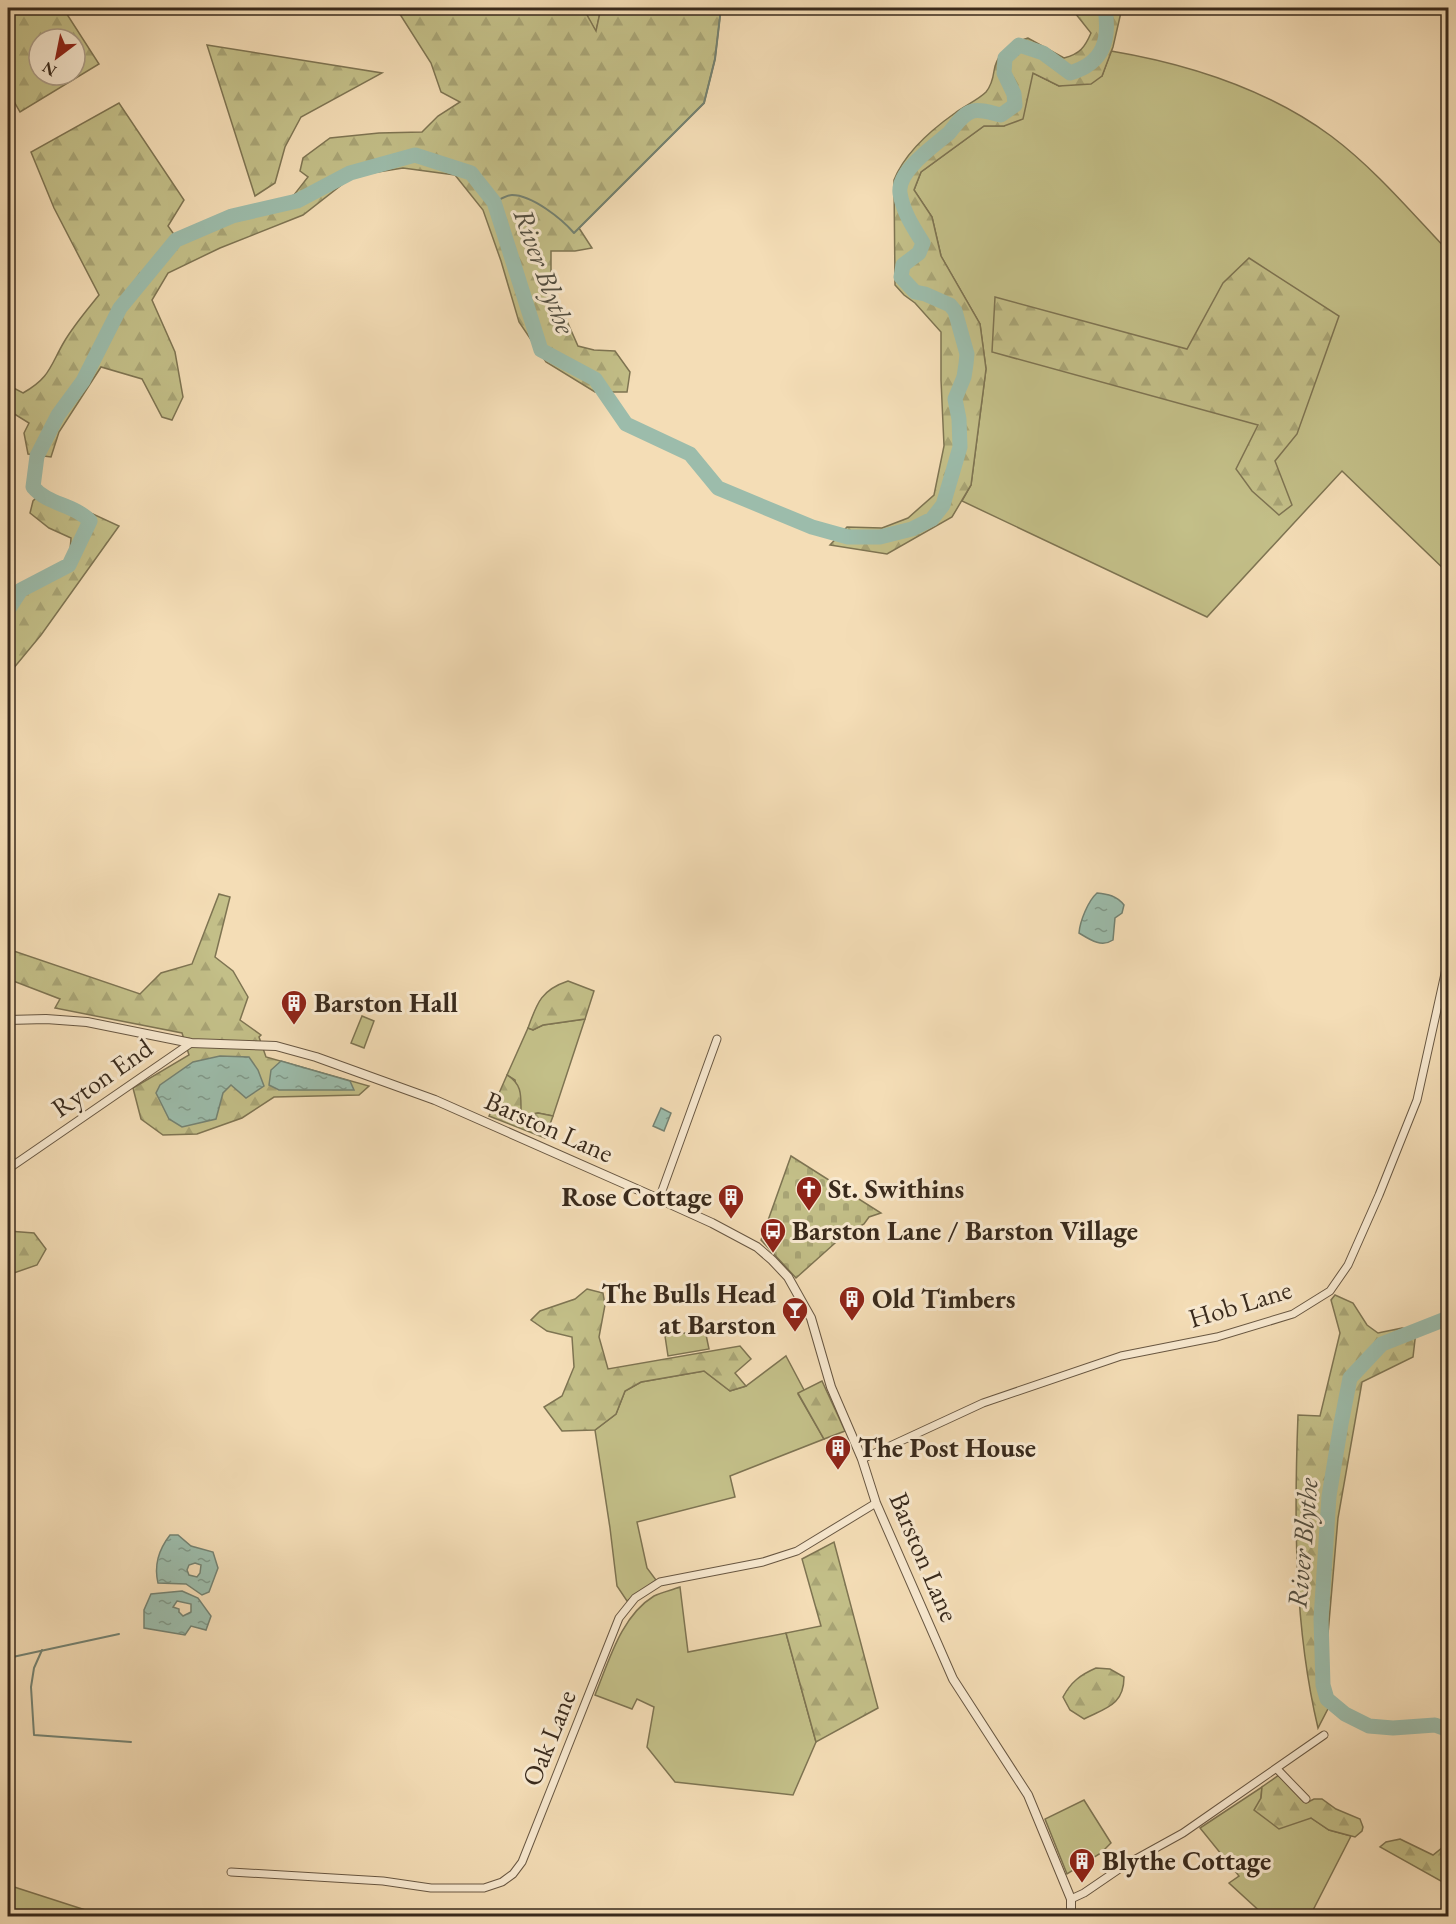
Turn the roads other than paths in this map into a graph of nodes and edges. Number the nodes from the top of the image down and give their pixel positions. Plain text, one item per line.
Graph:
1 (1449, 960) edge
2 (8, 1020) edge
3 (717, 1039) dead end
4 (190, 1043) junction
5 (8, 1169) edge
6 (659, 1199) junction
7 (862, 1459) junction
8 (876, 1503) junction
9 (1324, 1735) dead end
10 (1277, 1769) junction
11 (1306, 1799) dead end
12 (231, 1872) dead end
13 (1071, 1899) junction
14 (1071, 1917) edge

1 - 7 street, Hob Lane
2 - 4 street, Barston Lane
3 - 6 street
4 - 5 street, Ryton End
4 - 6 street, Barston Lane
6 - 7 street, Barston Lane
7 - 8 street, Barston Lane
8 - 12 street, Oak Lane
8 - 13 street, Barston Lane
9 - 10 street
10 - 11 street
10 - 13 street
13 - 14 street, Barston Lane

